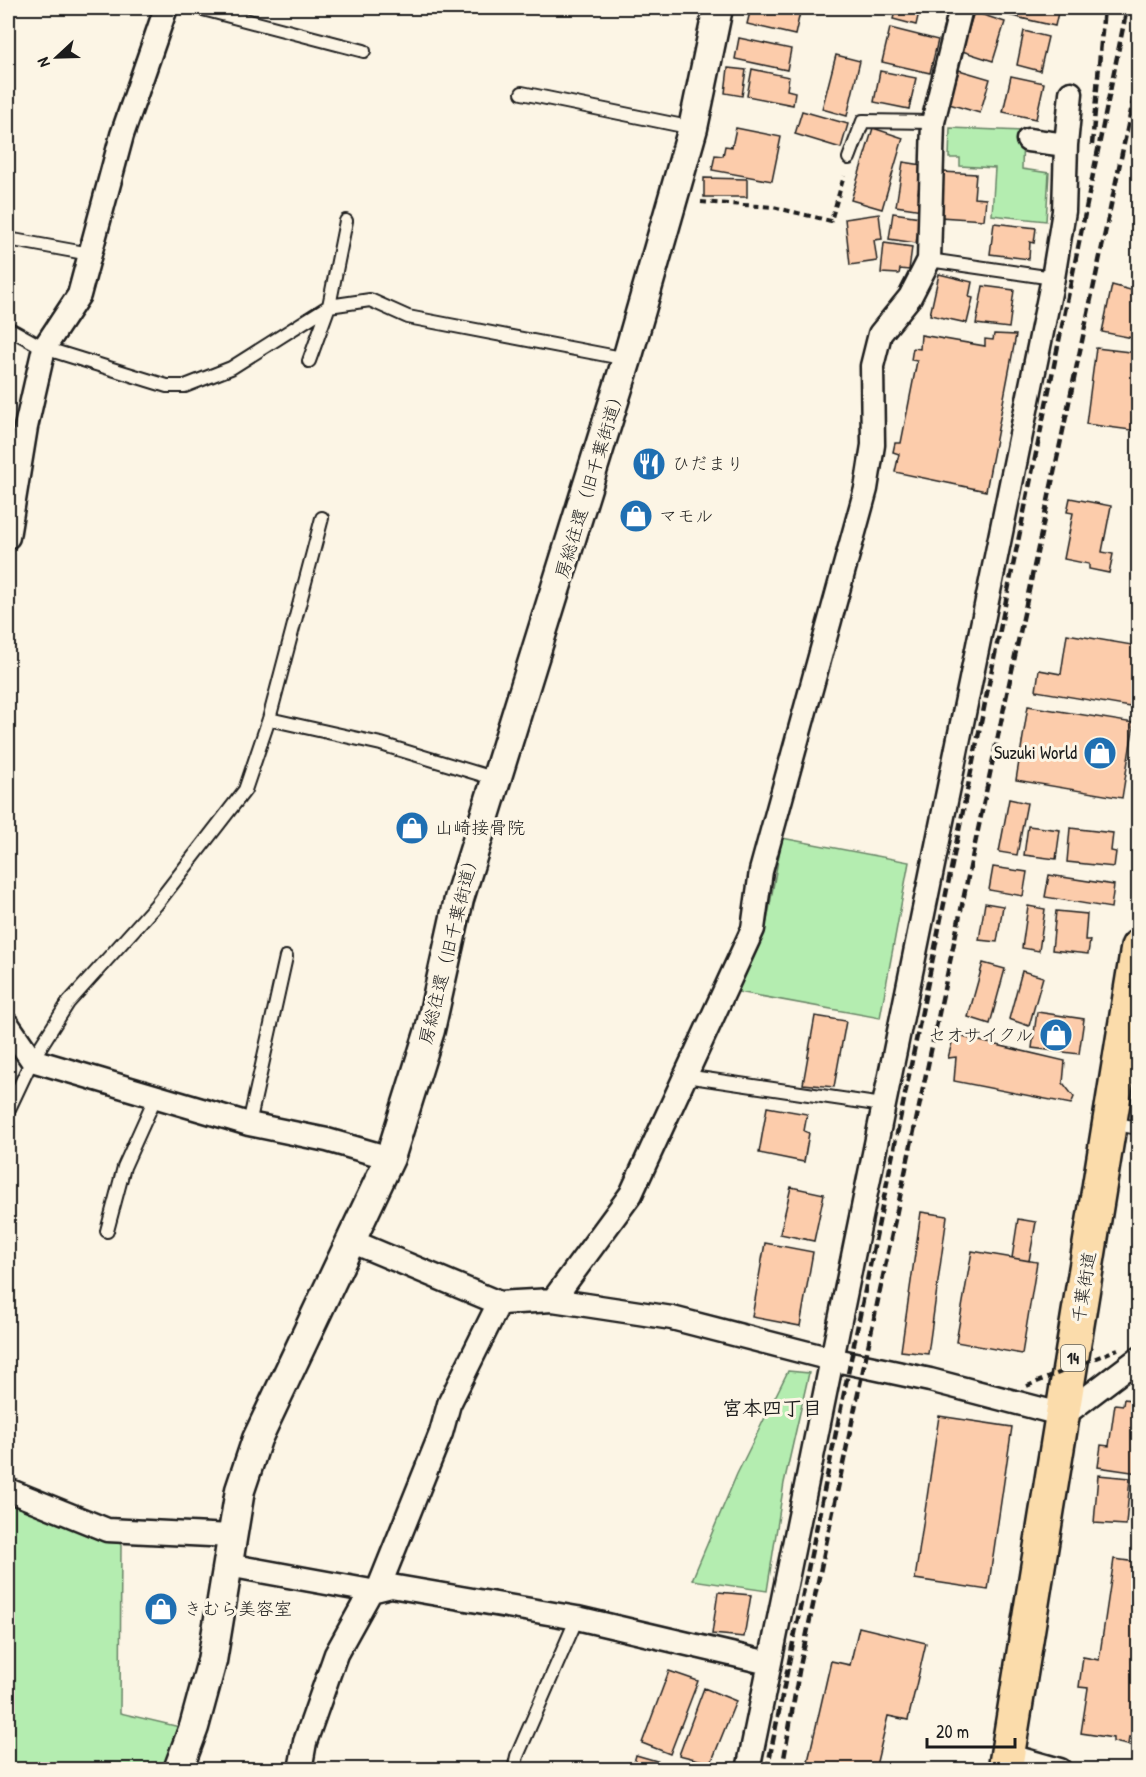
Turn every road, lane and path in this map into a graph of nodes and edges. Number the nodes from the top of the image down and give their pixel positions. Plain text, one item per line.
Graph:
1 (166, 8) edge
2 (199, 8) edge
3 (718, 8) edge
4 (961, 8) edge
5 (364, 51) dead end
6 (522, 93) dead end
7 (1071, 93) dead end
8 (933, 122) junction
9 (693, 128) junction
10 (1028, 140) dead end
11 (1066, 145) junction
12 (849, 158) joint
13 (694, 201) dead end
14 (346, 221) dead end
15 (8, 239) edge
16 (90, 254) junction
17 (929, 260) junction
18 (1053, 278) junction
19 (329, 306) junction
20 (8, 328) edge
21 (44, 348) junction
22 (627, 359) junction
23 (309, 361) dead end
24 (11, 499) edge
25 (322, 518) dead end
26 (8, 537) edge
27 (269, 719) junction
28 (496, 779) junction
29 (1138, 947) edge
30 (286, 957) dead end
31 (1135, 983) edge
32 (8, 1025) edge
33 (32, 1060) junction
34 (685, 1077) junction
35 (156, 1096) junction
36 (883, 1105) junction
37 (8, 1111) edge
38 (249, 1124) junction
39 (1124, 1126) edge
40 (390, 1158) junction
41 (107, 1232) dead end
42 (351, 1241) junction
43 (553, 1300) junction
44 (499, 1303) junction
45 (1118, 1349) dead end
46 (831, 1359) junction
47 (1138, 1359) edge
48 (1027, 1386) dead end
49 (1064, 1416) junction
50 (8, 1490) edge
51 (231, 1536) junction
52 (228, 1565) junction
53 (375, 1589) junction
54 (577, 1618) junction
55 (769, 1663) junction
56 (1006, 1762) edge
57 (178, 1770) edge
58 (300, 1770) edge
59 (514, 1770) edge
60 (748, 1770) edge
61 (1060, 1770) edge

1 - 16 street
2 - 5 lane
3 - 9 street, 房総往還（旧千葉街道）
4 - 8 street
6 - 9 lane
7 - 11 street
8 - 12 lane
8 - 17 street
9 - 22 street, 房総往還（旧千葉街道）
10 - 11 street
11 - 18 street
12 - 13 path
14 - 19 lane
15 - 16 lane
16 - 21 street
17 - 18 lane
17 - 34 street
18 - 36 street
19 - 21 lane
19 - 22 lane
19 - 23 lane
20 - 21 lane
21 - 24 street
22 - 28 street, 房総往還（旧千葉街道）
24 - 26 street
25 - 27 lane
27 - 28 lane
27 - 33 lane
28 - 40 street, 房総往還（旧千葉街道）
29 - 31 highway, 千葉街道 / 14
30 - 38 lane
31 - 39 highway, 千葉街道 / 14
32 - 33 street
33 - 35 street
33 - 37 lane
34 - 36 lane
34 - 43 street
35 - 38 street
35 - 41 lane
36 - 46 street
38 - 40 street
39 - 49 highway, 千葉街道 / 14
40 - 42 street, 房総往還（旧千葉街道）
42 - 44 street
42 - 51 street, 房総往還（旧千葉街道）
43 - 44 street
43 - 46 street
44 - 53 street
45 - 48 path, bridge
46 - 49 street
46 - 55 street
47 - 49 street
49 - 56 highway, 千葉街道 / 14
50 - 51 street
51 - 52 street, 房総往還（旧千葉街道）
52 - 53 street
52 - 57 street, 房総往還（旧千葉街道）
53 - 54 street
53 - 58 street
54 - 55 street
54 - 59 lane
55 - 60 street
56 - 61 street

